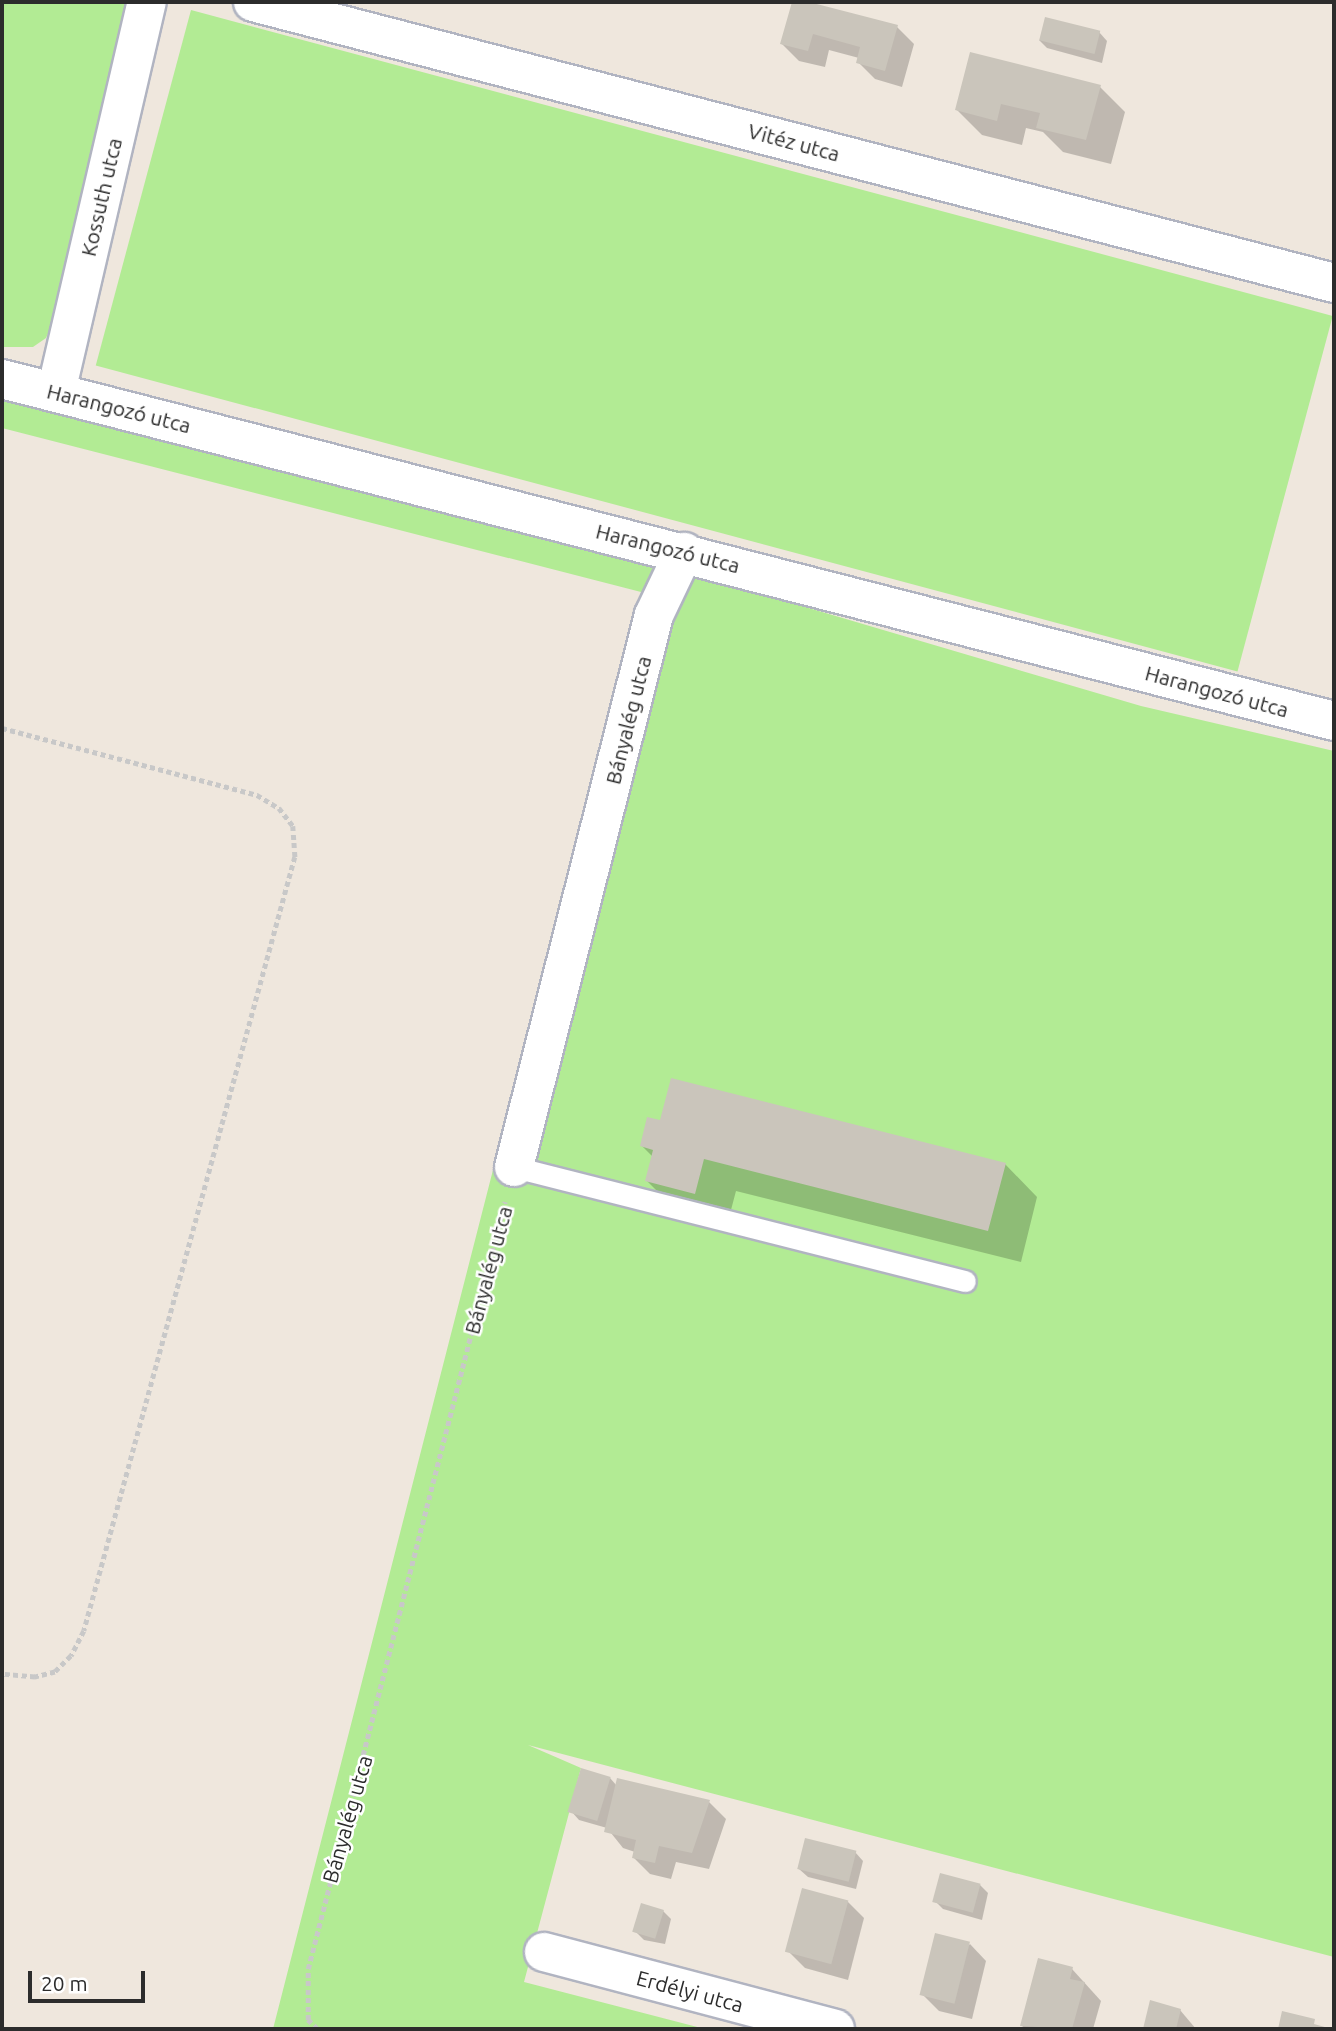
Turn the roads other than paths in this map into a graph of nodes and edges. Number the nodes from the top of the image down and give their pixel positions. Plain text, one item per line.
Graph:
1 (147, 2) edge
2 (253, 2) edge
3 (1334, 283) edge
4 (2, 379) edge
5 (56, 393) junction
6 (684, 552) junction
7 (1334, 721) edge
8 (514, 1167) joint
9 (965, 1281) dead end
10 (544, 1952) dead end
11 (835, 2029) edge

1 - 5 street, Kossuth utca
2 - 3 street, Vitéz utca
4 - 5 street, Harangozó utca
5 - 6 street, Harangozó utca
6 - 7 street, Harangozó utca
6 - 8 street, Bányalég utca
8 - 9 lane
10 - 11 street, Erdélyi utca

